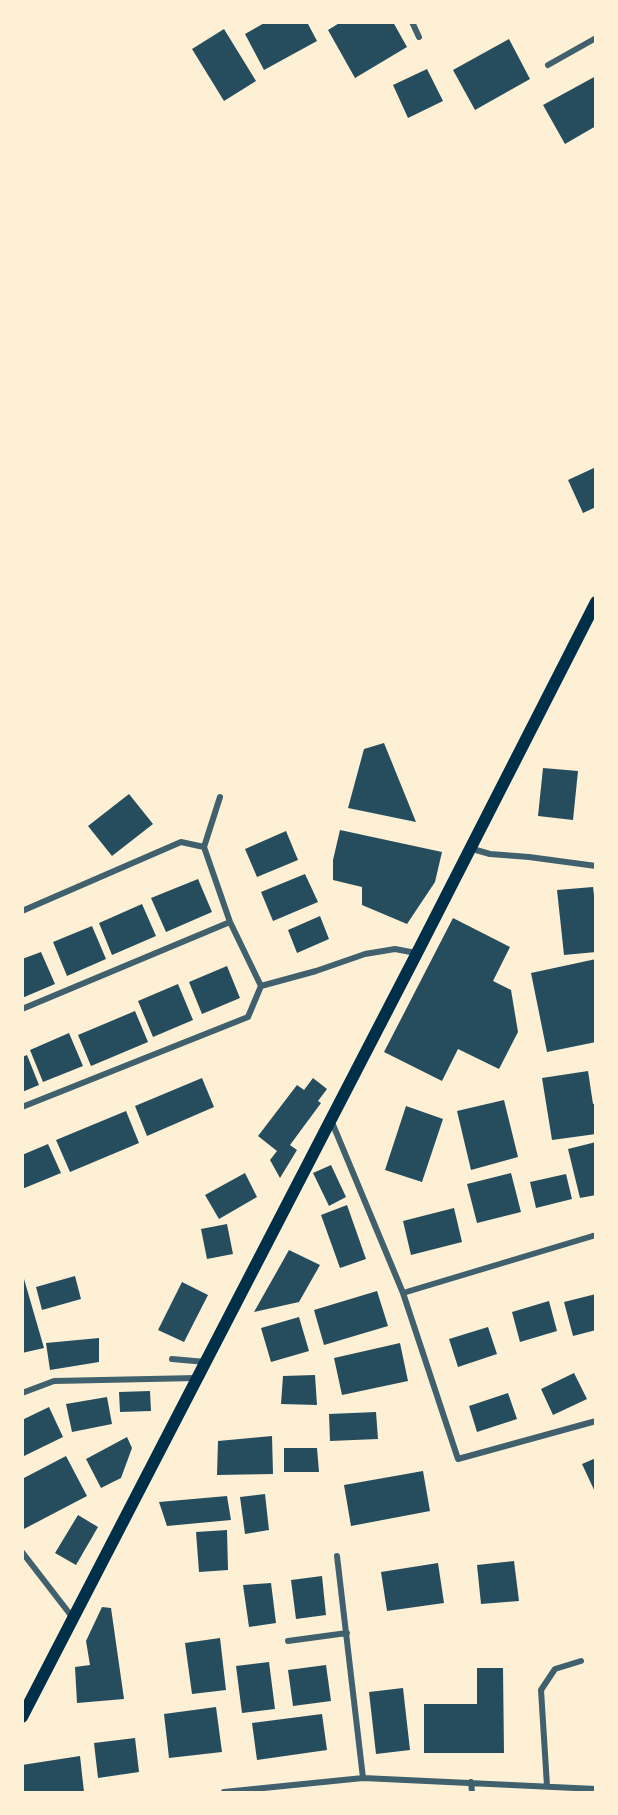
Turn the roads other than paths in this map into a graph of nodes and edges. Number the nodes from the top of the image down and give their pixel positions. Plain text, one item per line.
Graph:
1 (412, 22) edge
2 (419, 37) dead end
3 (596, 38) edge
4 (548, 65) dead end
5 (596, 602) edge
6 (220, 797) dead end
7 (204, 848) junction
8 (469, 848) junction
9 (596, 866) edge
10 (22, 911) edge
11 (230, 922) junction
12 (417, 953) junction
13 (261, 986) junction
14 (22, 1009) edge
15 (22, 1107) edge
16 (331, 1119) junction
17 (596, 1235) edge
18 (403, 1293) junction
19 (172, 1359) dead end
20 (206, 1362) junction
21 (198, 1378) junction
22 (22, 1393) edge
23 (596, 1421) edge
24 (22, 1552) edge
25 (337, 1556) dead end
26 (74, 1618) junction
27 (347, 1633) junction
28 (288, 1641) dead end
29 (581, 1661) dead end
30 (24, 1707) edge
31 (363, 1778) junction
32 (471, 1782) junction
33 (547, 1786) junction
34 (596, 1789) edge
35 (224, 1792) edge
36 (472, 1792) edge

1 - 2 street
3 - 4 street
5 - 8 main road
6 - 7 street
7 - 10 street
7 - 11 street
8 - 9 street
8 - 12 main road
11 - 13 street
11 - 14 street
12 - 13 street
12 - 16 main road
13 - 15 street
16 - 18 street
16 - 20 main road
17 - 18 street
18 - 23 street
19 - 20 street
20 - 21 main road
21 - 22 street
21 - 26 main road
24 - 26 street
25 - 27 street
26 - 30 main road
27 - 28 street
27 - 31 street
29 - 33 street
31 - 32 street
31 - 35 street
32 - 33 street
32 - 36 street
33 - 34 street

